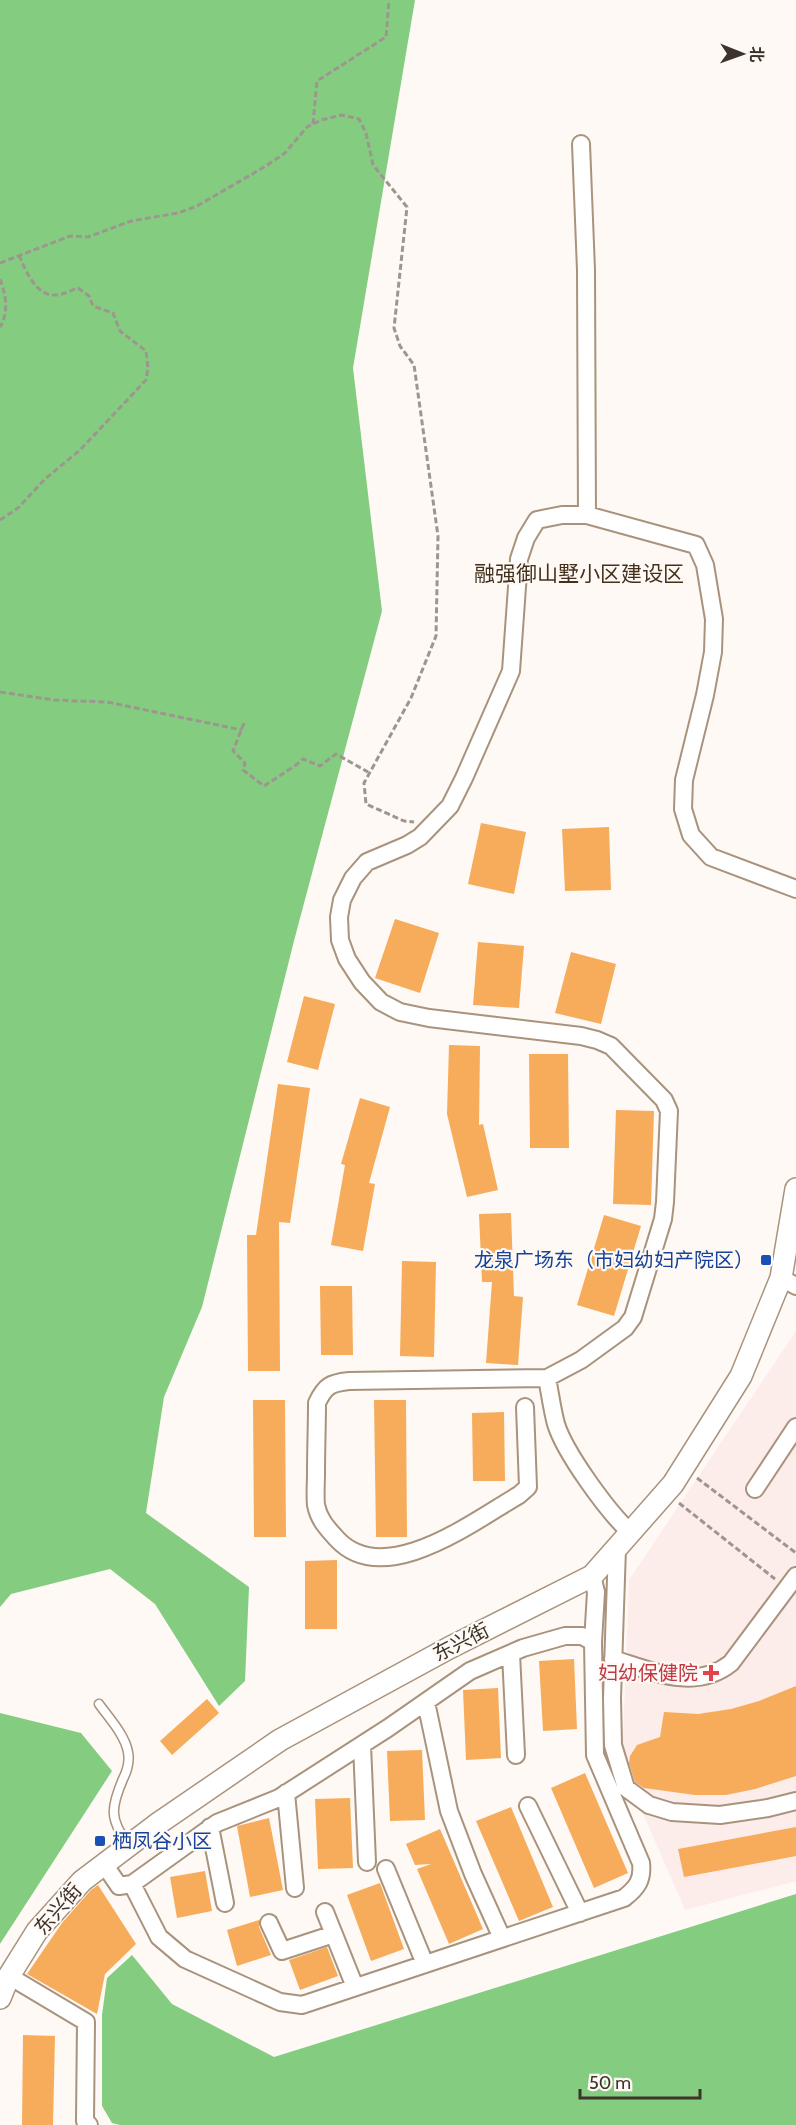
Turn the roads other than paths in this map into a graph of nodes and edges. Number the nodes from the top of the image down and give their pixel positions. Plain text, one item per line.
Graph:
1 (581, 144) dead end
2 (587, 515) junction
3 (796, 889) edge
4 (796, 1189) edge
5 (789, 1275) edge
6 (547, 1378) junction
7 (525, 1407) dead end
8 (796, 1427) edge
9 (755, 1489) dead end
10 (623, 1540) junction
11 (592, 1576) junction
12 (791, 1582) edge
13 (593, 1642) junction
14 (511, 1654) junction
15 (614, 1659) junction
16 (426, 1702) junction
17 (99, 1704) dead end
18 (362, 1745) junction
19 (516, 1755) dead end
20 (286, 1793) junction
21 (796, 1802) edge
22 (528, 1806) dead end
23 (210, 1827) junction
24 (129, 1845) junction
25 (367, 1862) dead end
26 (104, 1864) junction
27 (386, 1869) dead end
28 (132, 1884) junction
29 (295, 1888) dead end
30 (225, 1903) dead end
31 (325, 1912) dead end
32 (580, 1913) junction
33 (269, 1923) dead end
34 (334, 1934) junction
35 (502, 1938) junction
36 (425, 1964) junction
37 (9, 1976) junction
38 (356, 1987) junction
39 (0, 1998) edge
40 (86, 2124) edge

1 - 2 street
2 - 3 street
2 - 6 street
4 - 5 street, 东兴街
5 - 10 street, 东兴街
6 - 7 street
6 - 10 street
8 - 9 street
10 - 11 street, 东兴街
10 - 15 street
11 - 13 street
11 - 24 street, 东兴街
12 - 15 street
13 - 14 street
13 - 32 street
14 - 16 street
14 - 19 street
15 - 21 street
16 - 18 street
16 - 35 street
17 - 24 lane
18 - 20 street
18 - 25 street
20 - 23 street
20 - 29 street
22 - 32 street
23 - 28 street
23 - 30 street
24 - 26 street, 东兴街
26 - 28 street
26 - 37 street, 东兴街
27 - 36 street
28 - 38 street
31 - 34 street
32 - 35 street
33 - 34 street
34 - 38 street
35 - 36 street
36 - 38 street
37 - 39 street, 东兴街
37 - 40 street

